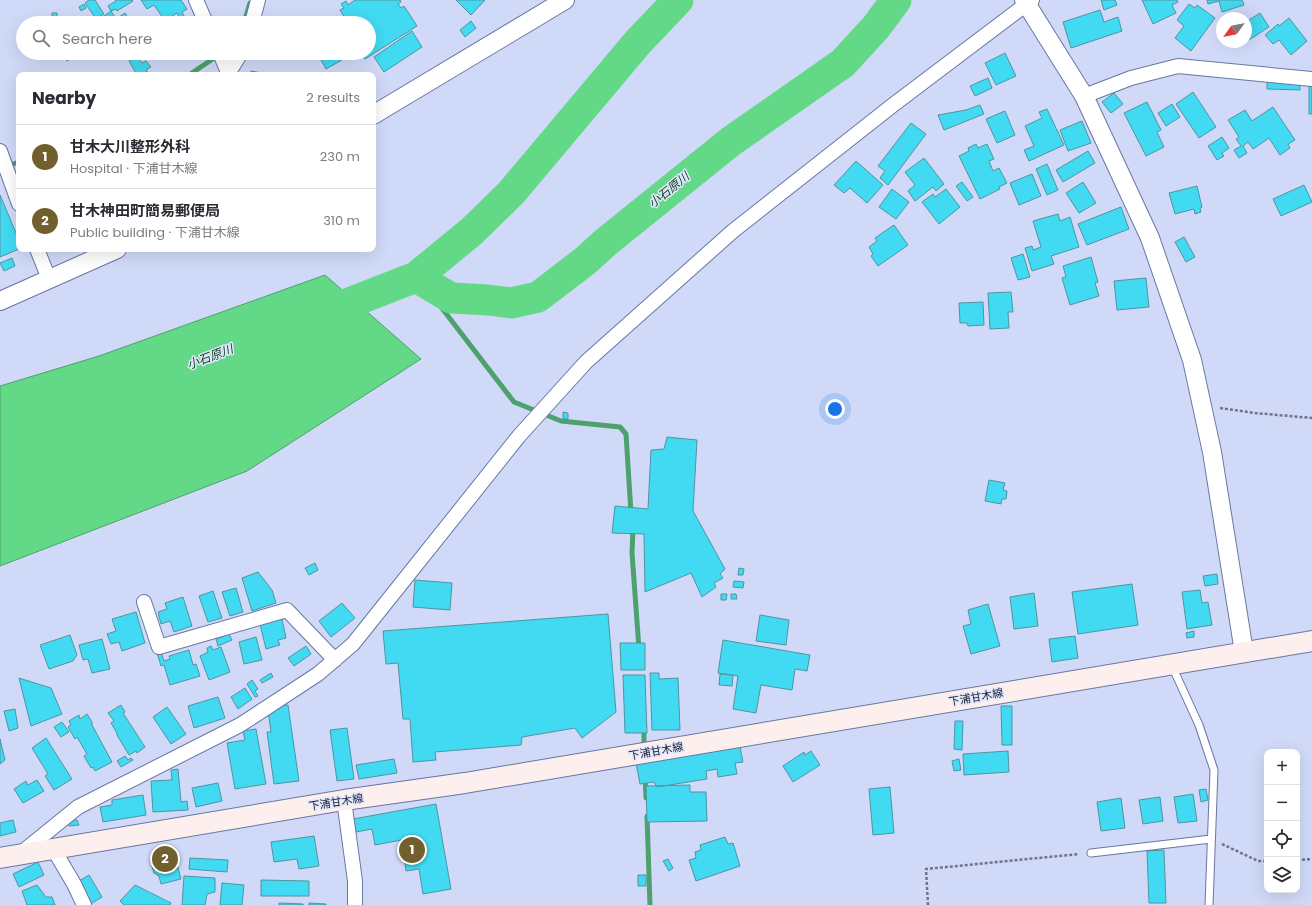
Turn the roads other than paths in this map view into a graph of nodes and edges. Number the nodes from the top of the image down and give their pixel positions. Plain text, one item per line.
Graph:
1 (196, 0) edge
2 (258, 0) edge
3 (565, 0) edge
4 (1028, 1) edge
5 (203, 16) edge
6 (254, 16) edge
7 (223, 60) edge
8 (237, 60) edge
9 (228, 72) edge
10 (230, 72) edge
11 (1312, 79) edge
12 (1084, 96) junction
13 (376, 113) edge
14 (0, 151) edge
15 (16, 196) edge
16 (38, 252) edge
17 (110, 252) edge
18 (49, 280) junction
19 (0, 301) edge
20 (144, 602) dead end
21 (1312, 641) edge
22 (1244, 652) junction
23 (335, 660) junction
24 (1172, 664) junction
25 (344, 800) junction
26 (1211, 839) junction
27 (54, 850) junction
28 (1090, 853) road end
29 (9, 857) edge
30 (84, 905) edge
31 (355, 905) edge
32 (1209, 905) edge

1 - 5 street
2 - 6 street
3 - 13 street
4 - 12 street
4 - 23 street
7 - 9 street
8 - 10 street
11 - 12 street
12 - 22 street
14 - 15 street
16 - 18 street
17 - 18 street
18 - 19 street
20 - 23 street
21 - 22 main road, 下浦甘木線
22 - 24 main road, 下浦甘木線
23 - 29 street
24 - 25 main road, 下浦甘木線
24 - 26 lane
25 - 27 main road, 下浦甘木線
25 - 31 street
26 - 28 lane
26 - 32 lane
27 - 29 main road, 下浦甘木線
27 - 30 street

